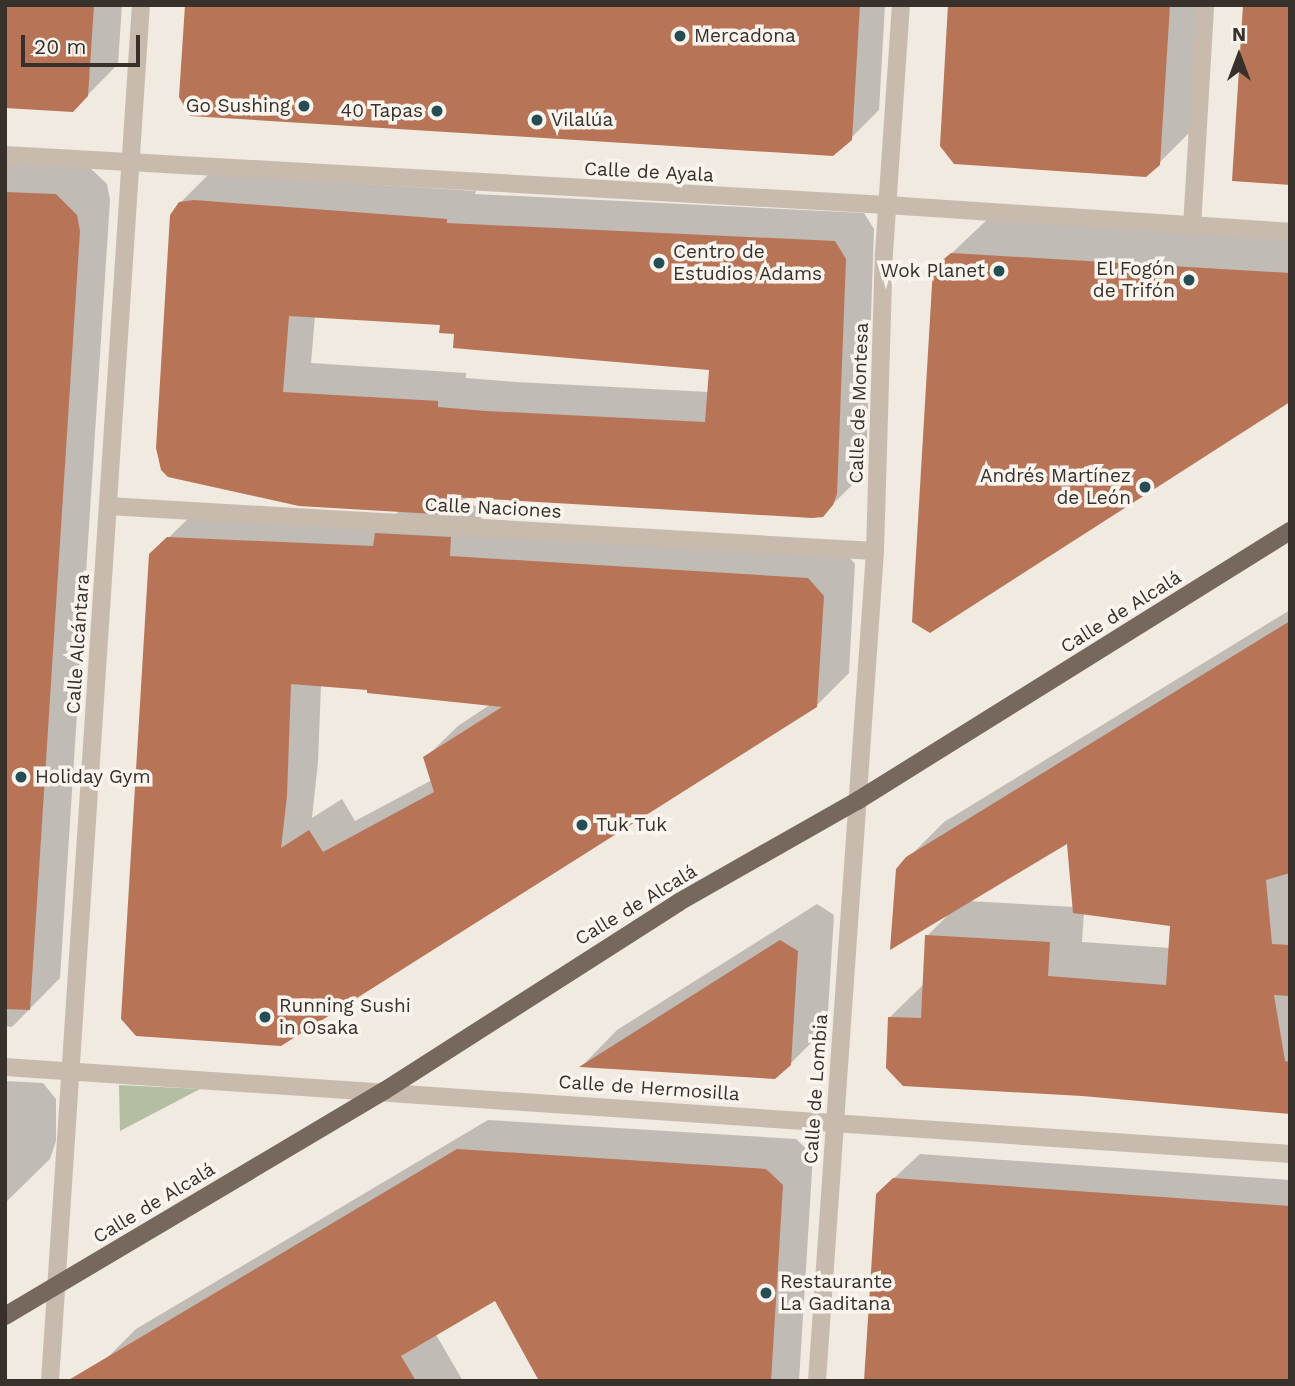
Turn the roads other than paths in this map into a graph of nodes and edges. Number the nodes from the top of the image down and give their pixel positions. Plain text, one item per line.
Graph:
1 (141, 5) edge
2 (901, 5) edge
3 (1205, 5) edge
4 (5, 155) edge
5 (130, 163) junction
6 (887, 205) junction
7 (1192, 227) junction
8 (1290, 232) edge
9 (108, 506) junction
10 (1290, 531) edge
11 (875, 551) junction
12 (857, 801) junction
13 (5, 1068) edge
14 (71, 1071) junction
15 (384, 1091) junction
16 (834, 1122) junction
17 (1290, 1154) edge
18 (57, 1286) junction
19 (5, 1316) edge
20 (50, 1381) edge
21 (817, 1381) edge

1 - 5 street, Calle Alcántara
2 - 6 street, Calle de Montesa
3 - 7 street
4 - 5 street, Calle de Ayala
5 - 6 street, Calle de Ayala
5 - 9 street, Calle Alcántara
6 - 7 street, Calle de Ayala
6 - 11 street, Calle de Montesa
7 - 8 street, Calle de Ayala
9 - 11 street, Calle Naciones
9 - 14 street, Calle Alcántara
10 - 12 main road, Calle de Alcalá
11 - 12 street, Calle de Montesa
12 - 15 main road, Calle de Alcalá
12 - 16 street, Calle de Lombia
13 - 14 street, Calle de Hermosilla
14 - 15 street, Calle de Hermosilla
14 - 18 street, Calle Alcántara
15 - 16 street, Calle de Hermosilla
15 - 18 main road, Calle de Alcalá
16 - 17 street, Calle de Hermosilla
16 - 21 street, Calle de Lombia
18 - 19 main road, Calle de Alcalá
18 - 20 street, Calle Alcántara

